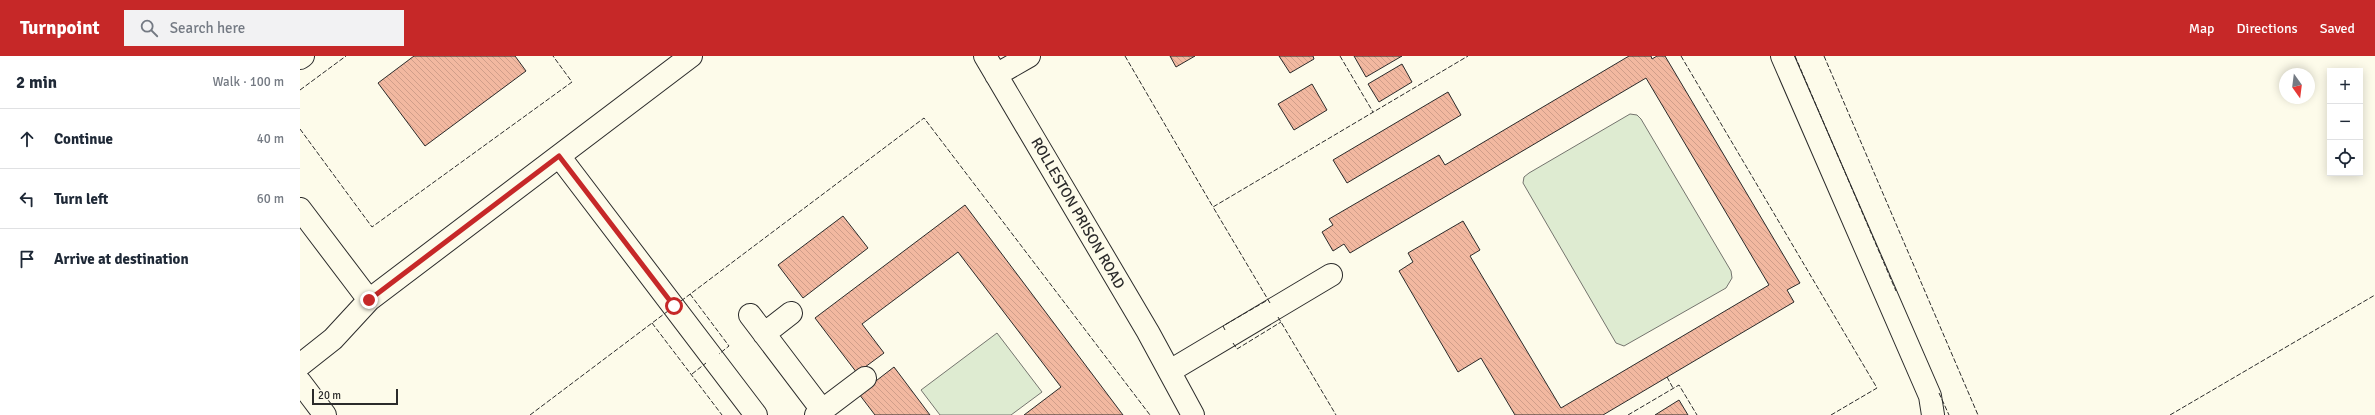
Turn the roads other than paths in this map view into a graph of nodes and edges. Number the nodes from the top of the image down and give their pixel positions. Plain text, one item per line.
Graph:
1 (303, 56) edge
2 (691, 56) edge
3 (985, 56) edge
4 (1029, 56) edge
5 (1782, 56) edge
6 (300, 58) edge
7 (996, 75) junction
8 (559, 156) junction
9 (300, 209) edge
10 (1330, 275) dead end
11 (369, 300) junction
12 (791, 313) dead end
13 (750, 316) dead end
14 (764, 334) junction
15 (300, 365) edge
16 (1170, 371) junction
17 (866, 378) dead end
18 (300, 382) edge
19 (819, 413) edge
20 (325, 415) edge
21 (756, 415) edge
22 (1193, 415) edge
23 (1933, 415) edge

1 - 6 lane
2 - 8 lane
3 - 7 lane, ROLLESTON PRISON ROAD
4 - 7 lane
5 - 23 lane
7 - 16 lane, ROLLESTON PRISON ROAD
8 - 11 lane
8 - 21 lane
9 - 11 lane
10 - 16 lane
11 - 15 lane
12 - 14 lane
13 - 14 lane
14 - 19 lane
16 - 22 lane, ROLLESTON PRISON ROAD
17 - 19 lane
18 - 20 lane

